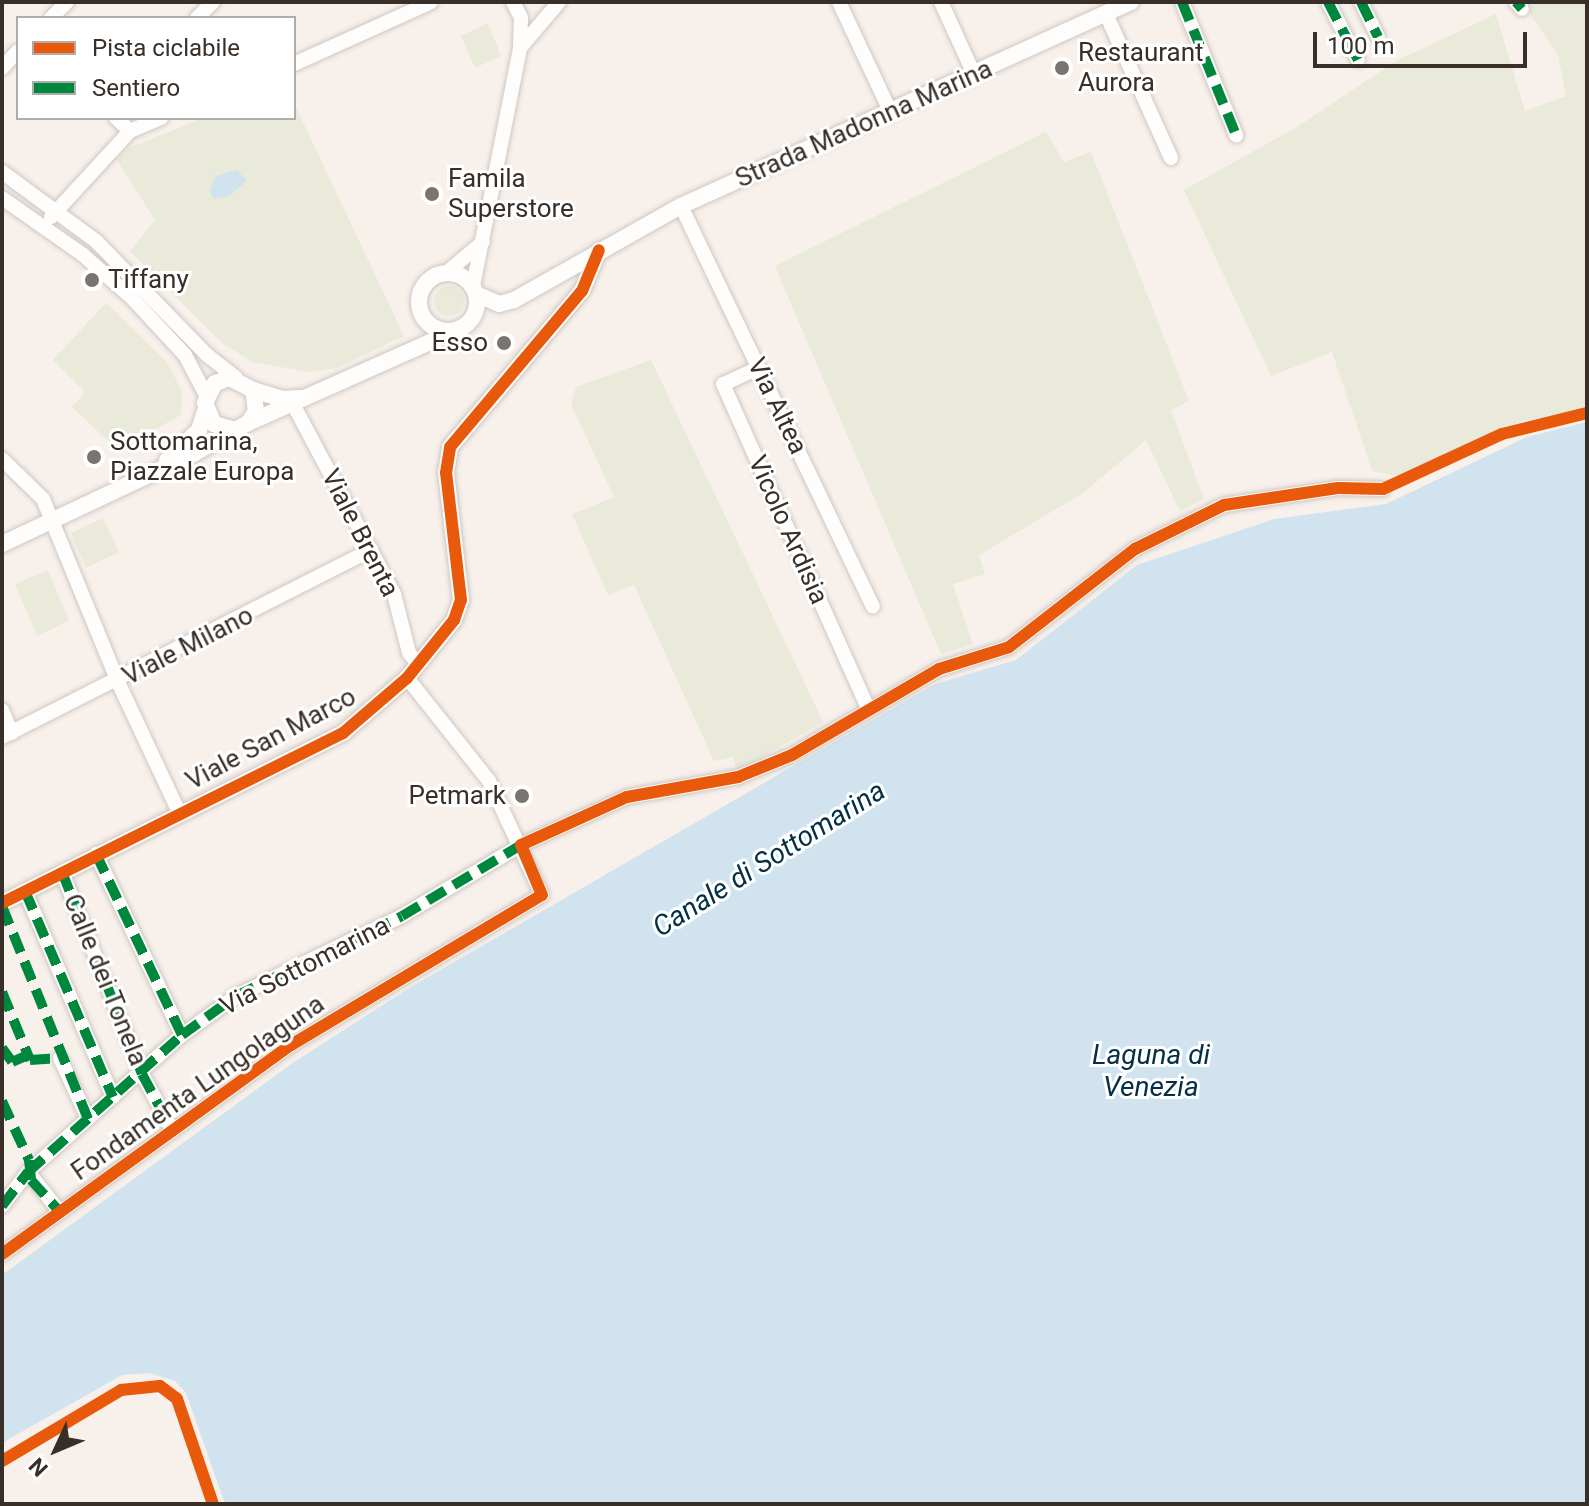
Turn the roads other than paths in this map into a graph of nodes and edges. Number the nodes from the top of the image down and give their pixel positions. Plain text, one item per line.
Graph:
1 (431, 2) edge
2 (513, 2) edge
3 (559, 2) edge
4 (839, 2) edge
5 (941, 2) edge
6 (1131, 2) edge
7 (1182, 2) edge
8 (1328, 2) edge
9 (1361, 2) edge
10 (1106, 14) junction
11 (1378, 37) dead end
12 (520, 48) junction
13 (16, 53) edge
14 (1358, 60) dead end
15 (296, 63) edge
16 (2, 68) edge
17 (974, 74) junction
18 (891, 113) junction
19 (118, 120) edge
20 (156, 120) edge
21 (130, 131) junction
22 (1236, 135) dead end
23 (1171, 158) dead end
24 (2, 172) edge
25 (2, 198) edge
26 (681, 206) junction
27 (56, 210) junction
28 (44, 227) junction
29 (483, 242) junction
30 (599, 250) junction
31 (446, 273) junction
32 (475, 290) junction
33 (420, 309) junction
34 (461, 328) junction
35 (399, 356) junction
36 (758, 368) junction
37 (236, 378) junction
38 (253, 390) junction
39 (299, 401) junction
40 (206, 403) junction
41 (242, 426) junction
42 (2, 459) edge
43 (161, 468) junction
44 (1383, 489) dead end
45 (53, 521) junction
46 (2, 544) edge
47 (371, 550) junction
48 (873, 606) dead end
49 (418, 664) junction
50 (407, 678) junction
51 (118, 682) junction
52 (2, 710) edge
53 (869, 710) junction
54 (7, 735) edge
55 (179, 812) junction
56 (521, 845) junction
57 (96, 854) junction
58 (62, 872) junction
59 (25, 891) junction
60 (2, 903) edge
61 (182, 1035) junction
62 (60, 1058) dead end
63 (142, 1074) junction
64 (113, 1097) junction
65 (88, 1119) junction
66 (172, 1130) junction
67 (28, 1172) junction
68 (3, 1203) edge
69 (60, 1212) junction
70 (2, 1254) edge

1 - 15 street
2 - 12 street
3 - 12 street
4 - 18 street
5 - 17 street
6 - 10 street, Strada Madonna Marina
7 - 22 street
8 - 14 street
9 - 11 street
10 - 17 street, Strada Madonna Marina
10 - 23 street
12 - 29 street
13 - 16 street
17 - 18 street, Strada Madonna Marina
18 - 26 street, Strada Madonna Marina
19 - 21 street
20 - 21 street
21 - 27 street
24 - 27 street
25 - 28 street
26 - 30 street, Strada Madonna Marina
26 - 36 street, Via Altea
27 - 28 street
27 - 37 street
28 - 40 street
29 - 31 street
29 - 32 street
30 - 32 street, Strada Madonna Marina
30 - 49 street, Viale San Marco
31 - 32 street
31 - 33 street
32 - 34 street
33 - 34 street
33 - 35 street
34 - 35 street
35 - 39 street
36 - 48 street, Via Altea
36 - 53 street, Vicolo Ardisia
37 - 38 street
37 - 40 street
38 - 39 street
38 - 41 street
39 - 41 street
39 - 47 street, Viale Brenta
40 - 41 street
40 - 43 street
41 - 43 street
42 - 45 street
43 - 45 street
44 - 53 street, Via Sottomarina
45 - 46 street
45 - 51 street
47 - 49 street, Viale Brenta
47 - 51 street, Viale Milano
49 - 50 street, Viale San Marco
50 - 55 street, Viale San Marco
50 - 56 street, Fondamenta Lungolaguna
51 - 54 street, Viale Milano
51 - 55 street
52 - 54 street
53 - 56 street, Via Sottomarina
55 - 57 street, Viale San Marco
56 - 61 street, Via Sottomarina
56 - 66 street, Fondamenta Lungolaguna
57 - 58 street, Viale San Marco
57 - 61 street
58 - 59 street, Viale San Marco
58 - 63 street, Calle dei Tonela
59 - 60 street, Viale San Marco
59 - 64 street
61 - 63 street, Via Sottomarina
62 - 65 street
63 - 64 street, Via Sottomarina
63 - 66 street, Calle dei Tonela
64 - 65 street, Via Sottomarina
65 - 67 street, Via Sottomarina
66 - 69 street, Fondamenta Lungolaguna
67 - 68 street, Via Sottomarina
67 - 69 street
69 - 70 street, Fondamenta Lungolaguna

